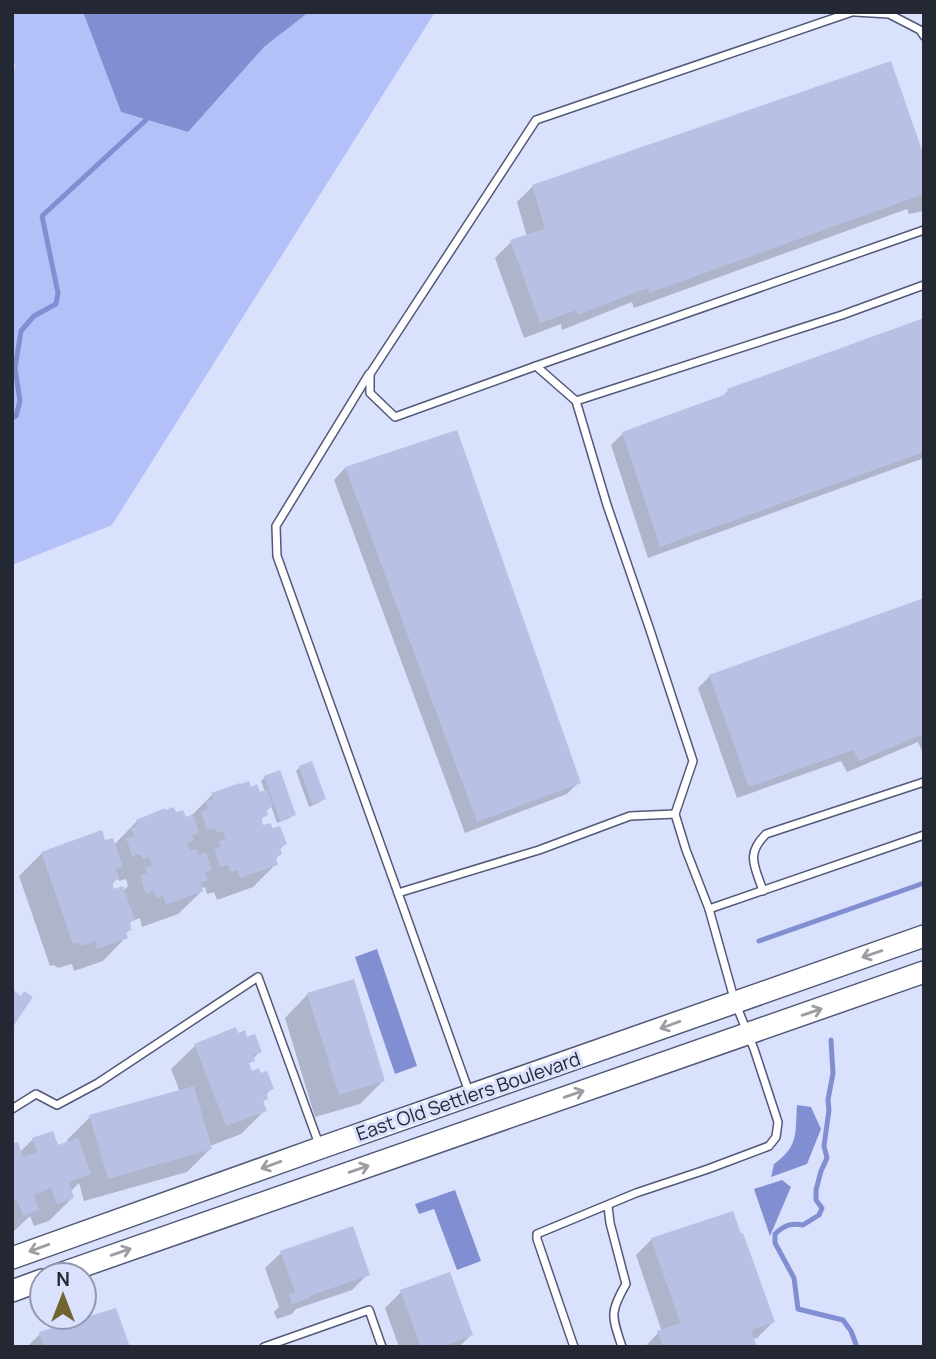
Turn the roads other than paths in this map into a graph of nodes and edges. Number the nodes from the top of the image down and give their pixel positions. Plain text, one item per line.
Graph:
1 (853, 12) edge
2 (924, 36) edge
3 (924, 230) edge
4 (924, 285) edge
5 (536, 366) junction
6 (370, 374) junction
7 (576, 401) junction
8 (924, 782) edge
9 (675, 814) junction
10 (924, 835) edge
11 (763, 891) junction
12 (398, 893) junction
13 (709, 909) junction
14 (924, 936) edge
15 (924, 972) edge
16 (735, 1002) junction
17 (748, 1034) junction
18 (470, 1096) junction
19 (12, 1109) edge
20 (320, 1148) junction
21 (608, 1206) junction
22 (12, 1258) edge
23 (97, 1261) edge
24 (264, 1347) edge
25 (383, 1347) edge
26 (574, 1347) edge
27 (622, 1347) edge

1 - 2 lane
1 - 6 lane
3 - 5 lane
4 - 7 lane
5 - 6 lane
5 - 7 lane
6 - 12 lane
7 - 9 lane
8 - 11 lane
9 - 12 lane
9 - 13 lane
10 - 11 lane
11 - 13 lane
12 - 18 lane
13 - 16 lane
14 -> 16 main road, East Old Settlers Boulevard
17 -> 15 main road, East Old Settlers Boulevard
16 - 17 lane
16 -> 18 main road, East Old Settlers Boulevard
17 - 21 lane
23 -> 17 main road, East Old Settlers Boulevard
18 - 20 main road, East Old Settlers Boulevard
19 - 20 lane
20 -> 22 main road, East Old Settlers Boulevard
21 - 26 lane
21 - 27 lane
24 - 25 lane

